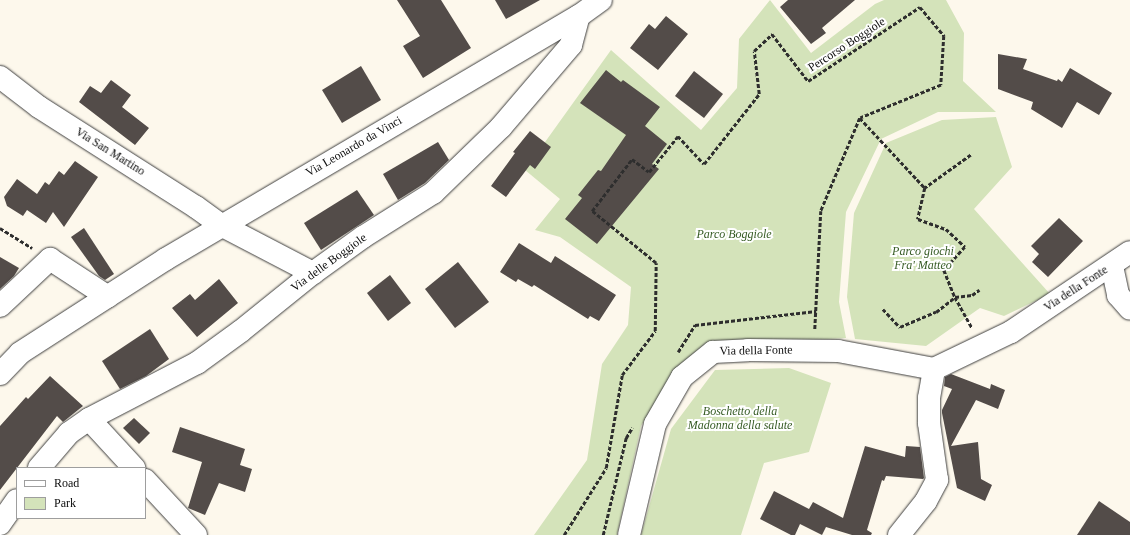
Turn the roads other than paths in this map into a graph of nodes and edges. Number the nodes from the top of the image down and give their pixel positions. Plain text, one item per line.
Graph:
1 (601, 0) edge
2 (578, 16) junction
3 (0, 77) edge
4 (221, 225) junction
5 (1130, 252) edge
6 (1112, 266) junction
7 (313, 273) junction
8 (108, 297) junction
9 (0, 306) edge
10 (1130, 309) edge
11 (934, 369) junction
12 (0, 374) edge
13 (88, 419) junction
14 (40, 467) edge
15 (133, 467) edge
16 (146, 481) edge
17 (16, 501) edge
18 (0, 524) edge
19 (196, 535) edge
20 (628, 535) edge
21 (899, 535) edge

1 - 2 street, Via Leonardo da Vinci
2 - 4 street, Via Leonardo da Vinci
2 - 7 street, Via delle Boggiole
3 - 4 street, Via San Martino
4 - 7 street, Via San Martino
4 - 8 street, Via Leonardo da Vinci
5 - 6 street, Via della Fonte
6 - 10 street
6 - 11 street, Via della Fonte
7 - 13 street, Via delle Boggiole
8 - 9 street
8 - 12 street, Via Leonardo da Vinci
11 - 20 street, Via della Fonte
11 - 21 street
13 - 14 street, Via delle Boggiole
13 - 15 street
16 - 19 street
17 - 18 street

